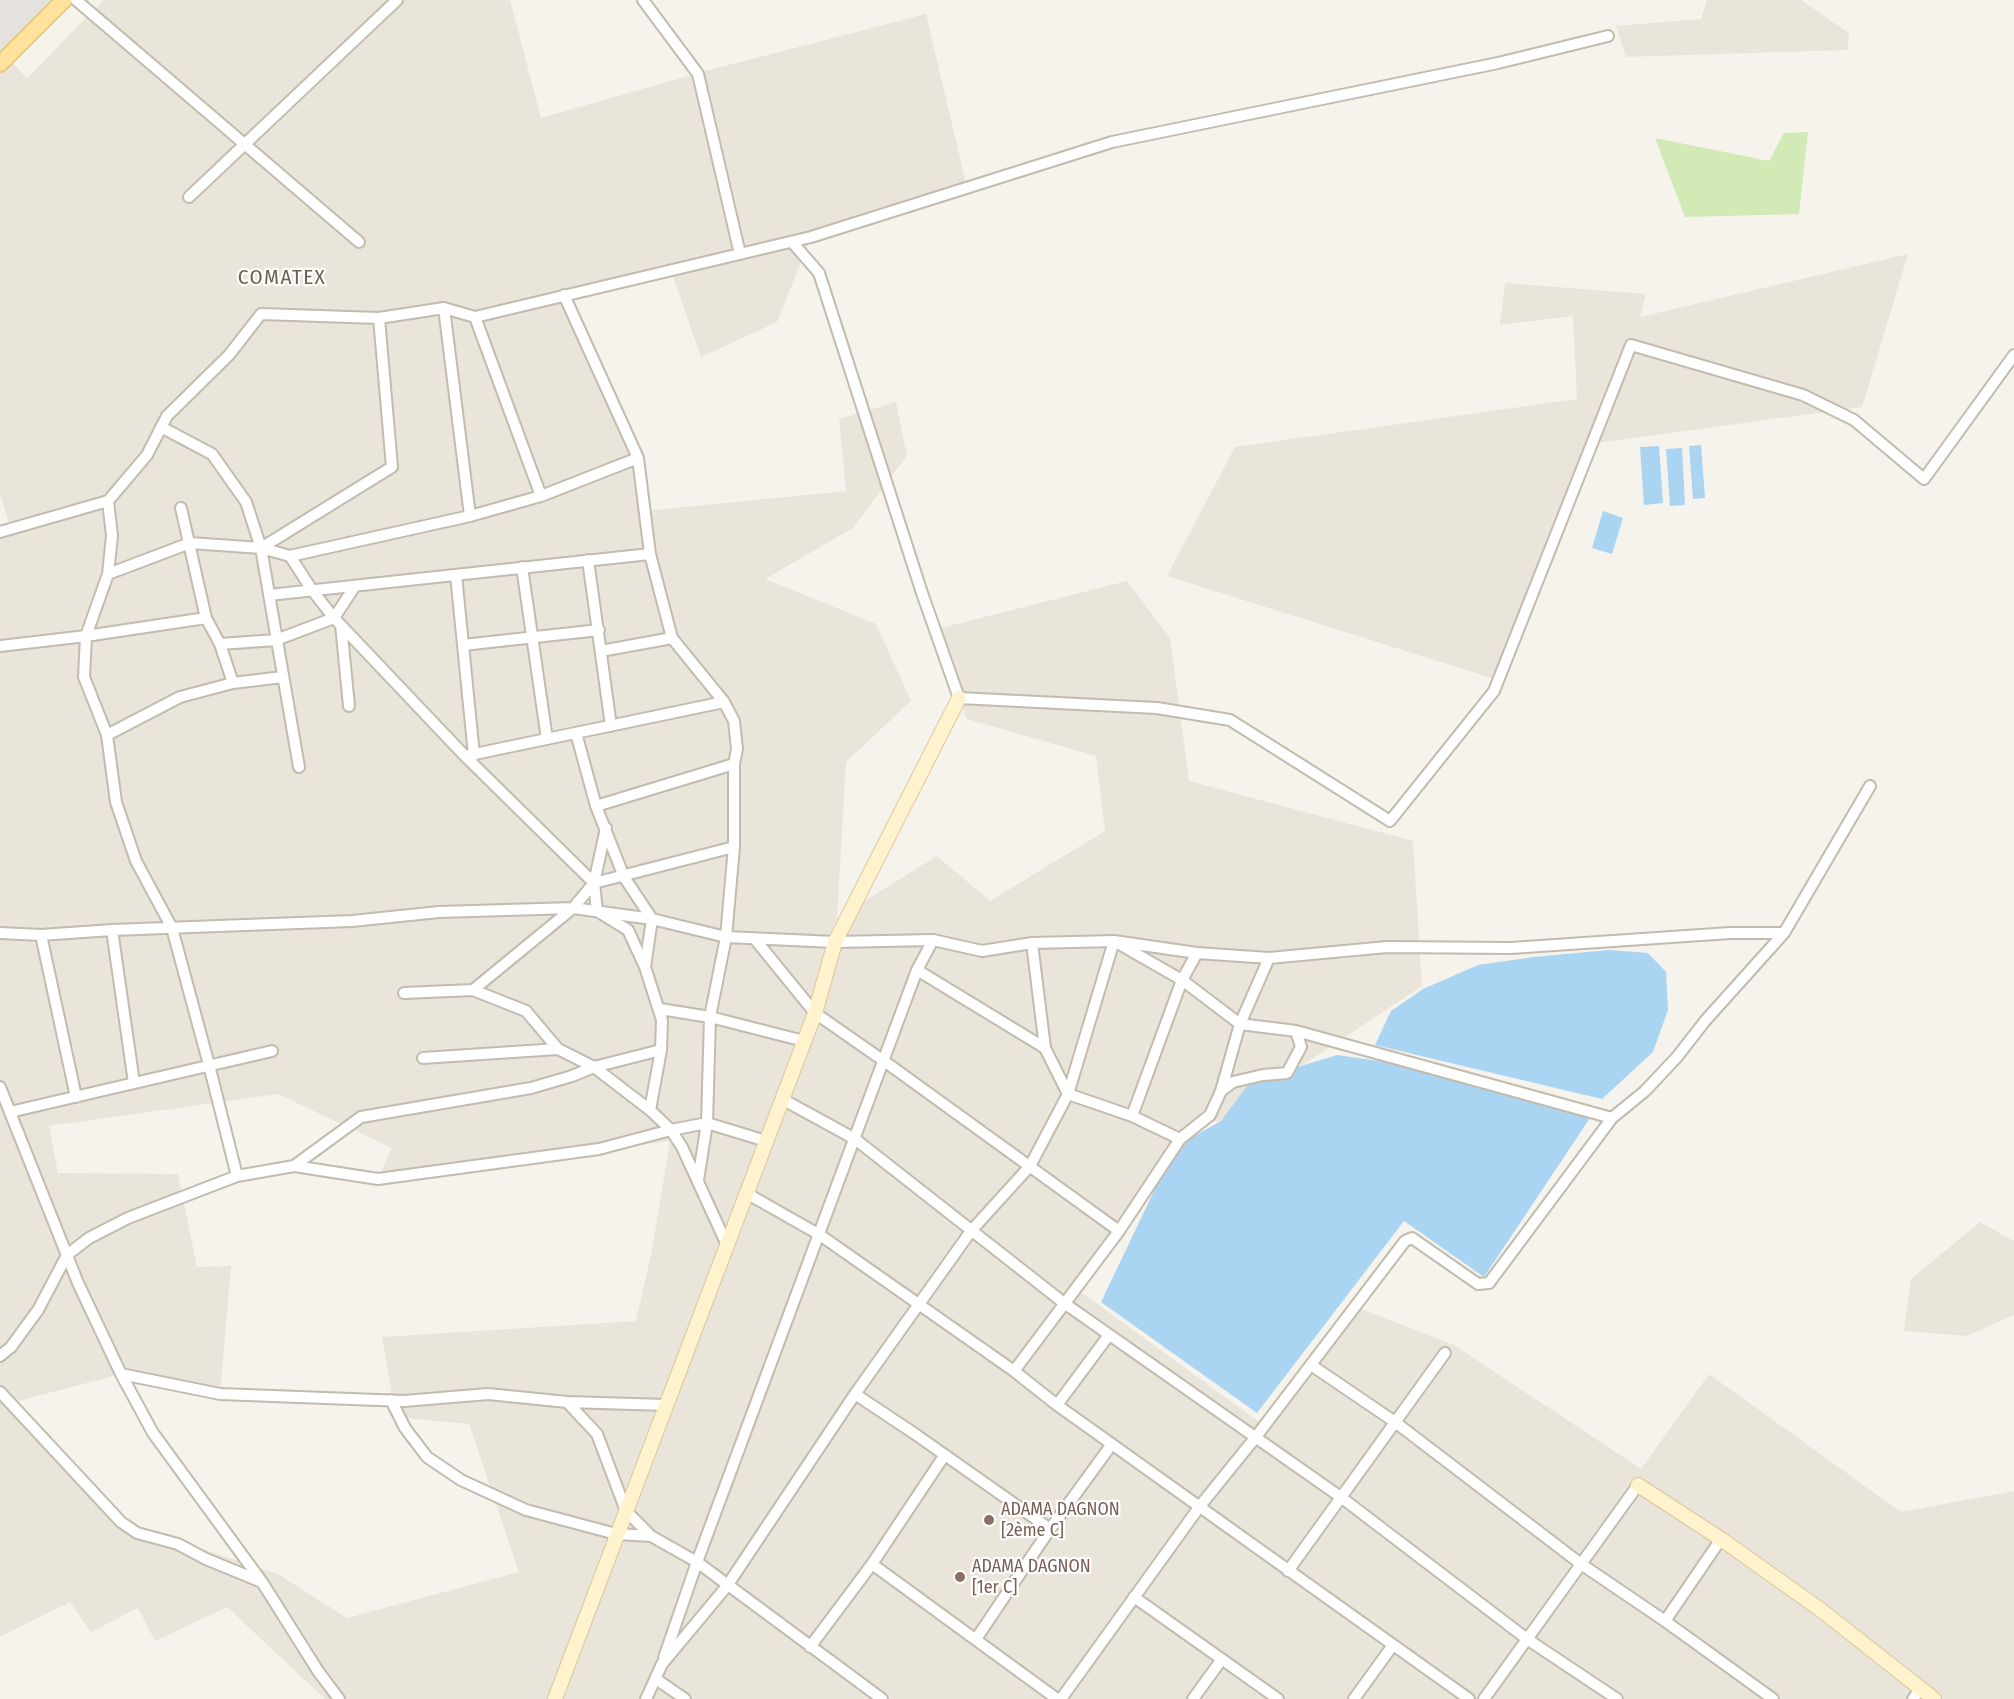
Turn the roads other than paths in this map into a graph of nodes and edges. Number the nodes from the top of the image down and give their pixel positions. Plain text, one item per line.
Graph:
1 (64, 0) edge
2 (76, 0) edge
3 (397, 0) edge
4 (643, 0) edge
5 (1608, 36) dead end
6 (0, 64) edge
7 (245, 144) junction
8 (189, 197) dead end
9 (359, 242) dead end
10 (792, 242) junction
11 (740, 254) junction
12 (564, 295) junction
13 (444, 308) junction
14 (475, 317) junction
15 (379, 318) junction
16 (2014, 355) edge
17 (161, 428) junction
18 (638, 458) junction
19 (541, 496) junction
20 (108, 501) junction
21 (181, 508) dead end
22 (470, 516) junction
23 (0, 532) edge
24 (190, 543) junction
25 (261, 548) junction
26 (650, 554) junction
27 (290, 556) junction
28 (588, 560) junction
29 (522, 567) junction
30 (108, 574) junction
31 (456, 575) junction
32 (355, 586) junction
33 (312, 590) junction
34 (269, 595) junction
35 (206, 618) junction
36 (337, 622) junction
37 (598, 630) junction
38 (86, 636) junction
39 (532, 637) junction
40 (672, 638) junction
41 (276, 640) junction
42 (220, 645) junction
43 (463, 645) junction
44 (0, 646) edge
45 (601, 651) junction
46 (283, 677) junction
47 (233, 683) junction
48 (959, 698) junction
49 (724, 702) junction
50 (349, 706) dead end
51 (611, 726) junction
52 (576, 733) junction
53 (107, 735) junction
54 (546, 739) junction
55 (470, 756) junction
56 (734, 764) junction
57 (299, 767) dead end
58 (1870, 786) dead end
59 (596, 806) junction
60 (606, 828) junction
61 (734, 847) junction
62 (624, 877) junction
63 (594, 883) junction
64 (573, 908) junction
65 (597, 911) junction
66 (652, 919) junction
67 (172, 928) junction
68 (112, 930) junction
69 (0, 933) edge
70 (1784, 933) junction
71 (41, 935) junction
72 (726, 937) junction
73 (754, 938) junction
74 (933, 940) junction
75 (1114, 941) junction
76 (835, 942) junction
77 (1032, 943) junction
78 (1197, 953) junction
79 (1269, 958) junction
80 (645, 967) junction
81 (917, 970) junction
82 (1182, 980) junction
83 (473, 990) junction
84 (404, 993) dead end
85 (660, 1009) junction
86 (814, 1014) junction
87 (710, 1017) junction
88 (1240, 1024) junction
89 (1296, 1031) junction
90 (804, 1041) junction
91 (1045, 1048) junction
92 (558, 1049) junction
93 (661, 1050) junction
94 (272, 1051) dead end
95 (423, 1058) dead end
96 (884, 1061) junction
97 (209, 1065) junction
98 (594, 1067) junction
99 (134, 1083) junction
100 (1221, 1091) junction
101 (1, 1092) edge
102 (1068, 1094) junction
103 (76, 1097) junction
104 (782, 1099) junction
105 (650, 1110) junction
106 (10, 1112) junction
107 (1132, 1116) junction
108 (1612, 1118) junction
109 (707, 1123) junction
110 (671, 1130) junction
111 (855, 1139) junction
112 (1180, 1139) junction
113 (766, 1141) junction
114 (294, 1166) junction
115 (1030, 1166) junction
116 (237, 1176) junction
117 (698, 1180) junction
118 (746, 1193) junction
119 (971, 1231) junction
120 (1119, 1231) junction
121 (820, 1235) junction
122 (727, 1245) junction
123 (67, 1255) junction
124 (1064, 1303) junction
125 (918, 1305) junction
126 (1109, 1335) junction
127 (1445, 1353) dead end
128 (0, 1356) edge
129 (1311, 1365) junction
130 (1014, 1371) junction
131 (121, 1374) junction
132 (0, 1392) edge
133 (855, 1394) junction
134 (391, 1400) junction
135 (567, 1402) junction
136 (666, 1405) junction
137 (1057, 1405) junction
138 (1395, 1422) junction
139 (1255, 1438) junction
140 (1113, 1444) junction
141 (944, 1456) junction
142 (1638, 1485) joint
143 (1342, 1498) junction
144 (1200, 1506) junction
145 (626, 1511) junction
146 (1050, 1529) junction
147 (616, 1534) junction
148 (651, 1536) junction
149 (1721, 1539) junction
150 (697, 1562) junction
151 (872, 1564) junction
152 (1581, 1564) junction
153 (1288, 1570) junction
154 (262, 1582) junction
155 (727, 1586) junction
156 (1134, 1597) junction
157 (1665, 1621) junction
158 (976, 1639) junction
159 (1527, 1639) junction
160 (1393, 1645) junction
161 (810, 1647) junction
162 (1222, 1659) junction
163 (662, 1664) junction
164 (656, 1679) junction
165 (1916, 1694) edge
166 (1612, 1698) edge
167 (339, 1699) edge
168 (555, 1699) edge
169 (646, 1699) edge
170 (685, 1699) edge
171 (882, 1699) edge
172 (1059, 1699) edge
173 (1193, 1699) edge
174 (1278, 1699) edge
175 (1354, 1699) edge
176 (1469, 1699) edge
177 (1484, 1699) edge
178 (1773, 1699) edge
179 (1934, 1699) edge

1 - 6 main road
2 - 7 street
3 - 7 street
4 - 11 street
5 - 10 street
7 - 8 street
7 - 9 street
10 - 11 street
10 - 48 street
11 - 12 street
12 - 14 street
12 - 18 street
13 - 14 street
13 - 15 street
13 - 22 street
14 - 19 street
15 - 17 street
15 - 25 street
16 - 48 street
17 - 20 street
17 - 25 street
18 - 19 street
18 - 26 street
19 - 22 street
20 - 23 street
20 - 30 street
21 - 24 street
22 - 27 street
24 - 25 street
24 - 30 street
24 - 35 street
25 - 27 street
25 - 34 street
26 - 28 street
26 - 40 street
27 - 33 street
28 - 29 street
28 - 37 street
29 - 31 street
29 - 39 street
30 - 38 street
31 - 32 street
31 - 43 street
32 - 33 street
32 - 36 street
33 - 34 street
33 - 36 street
34 - 41 street
35 - 38 street
35 - 42 street
36 - 41 street
36 - 50 street
36 - 55 street
37 - 39 street
37 - 45 street
38 - 44 street
38 - 53 street
39 - 43 street
39 - 54 street
40 - 45 street
40 - 49 street
41 - 42 street
41 - 46 street
42 - 47 street
43 - 55 street
45 - 51 street
46 - 47 street
46 - 57 street
47 - 53 street
48 - 76 street
49 - 51 street
49 - 56 street
51 - 52 street
52 - 54 street
52 - 59 street
53 - 67 street
54 - 55 street
55 - 63 street
56 - 59 street
56 - 61 street
58 - 70 street
59 - 60 street
60 - 62 street
60 - 63 street
61 - 62 street
61 - 72 street
62 - 63 street
62 - 66 street
63 - 64 street
63 - 65 street
64 - 65 street
64 - 67 street
64 - 83 street
65 - 66 street
65 - 80 street
66 - 72 street
66 - 80 street
67 - 68 street
67 - 97 street
68 - 71 street
68 - 99 street
69 - 71 street
70 - 79 street
70 - 108 street
71 - 103 street
72 - 73 street
72 - 87 street
73 - 76 street
73 - 86 street
74 - 76 street
74 - 77 street
74 - 81 street
75 - 77 street
75 - 78 street
75 - 82 street
75 - 102 street
76 - 86 street
77 - 91 street
78 - 79 street
78 - 82 street
79 - 88 street
80 - 85 street
81 - 91 street
81 - 96 street
82 - 88 street
82 - 107 street
83 - 84 street
83 - 92 street
85 - 87 street
85 - 93 street
86 - 90 street
86 - 96 street
87 - 90 street
87 - 109 street
88 - 89 street
88 - 100 street
89 - 100 street
89 - 108 street
90 - 104 street
91 - 102 street
92 - 95 street
92 - 98 street
93 - 98 street
93 - 105 street
94 - 97 street
96 - 111 street
96 - 115 street
97 - 99 street
97 - 116 street
98 - 105 street
98 - 114 street
99 - 103 street
100 - 112 street
101 - 106 street
102 - 107 street
102 - 115 street
103 - 106 street
104 - 111 street
104 - 113 street
105 - 110 street
106 - 123 street
107 - 112 street
108 - 129 street
109 - 110 street
109 - 113 street
109 - 117 street
110 - 114 street
110 - 117 street
111 - 119 street
111 - 121 street
112 - 120 street
113 - 118 street
114 - 116 street
115 - 119 street
115 - 120 street
116 - 123 street
117 - 122 street
118 - 121 street
118 - 122 street
119 - 124 street
119 - 125 street
120 - 124 street
121 - 125 street
121 - 150 street
122 - 136 street
123 - 128 street
123 - 131 street
124 - 126 street
124 - 130 street
125 - 130 street
125 - 133 street
126 - 137 street
126 - 139 street
127 - 138 street
129 - 138 street
129 - 139 street
130 - 137 street
131 - 134 street
131 - 154 street
132 - 154 street
133 - 141 street
133 - 155 street
134 - 135 street
134 - 147 street
135 - 136 street
135 - 145 street
136 - 145 street
137 - 140 street
138 - 143 street
138 - 152 street
139 - 143 street
139 - 144 street
140 - 144 street
140 - 146 street
141 - 146 street
141 - 151 street
142 - 149 street
142 - 152 street
143 - 153 street
143 - 159 street
144 - 153 street
144 - 156 street
145 - 147 street
145 - 148 street
146 - 158 street
147 - 148 street
147 - 168 street
148 - 150 street
149 - 157 street
149 - 165 street
150 - 155 street
150 - 163 street
151 - 158 street
151 - 161 street
152 - 157 street
152 - 159 street
153 - 160 street
154 - 167 street
155 - 161 street
155 - 163 street
156 - 162 street
156 - 172 street
157 - 178 street
158 - 172 street
159 - 166 street
159 - 177 street
160 - 175 street
160 - 176 street
161 - 171 street
162 - 173 street
162 - 174 street
163 - 164 street
164 - 169 street
164 - 170 street
165 - 179 street

